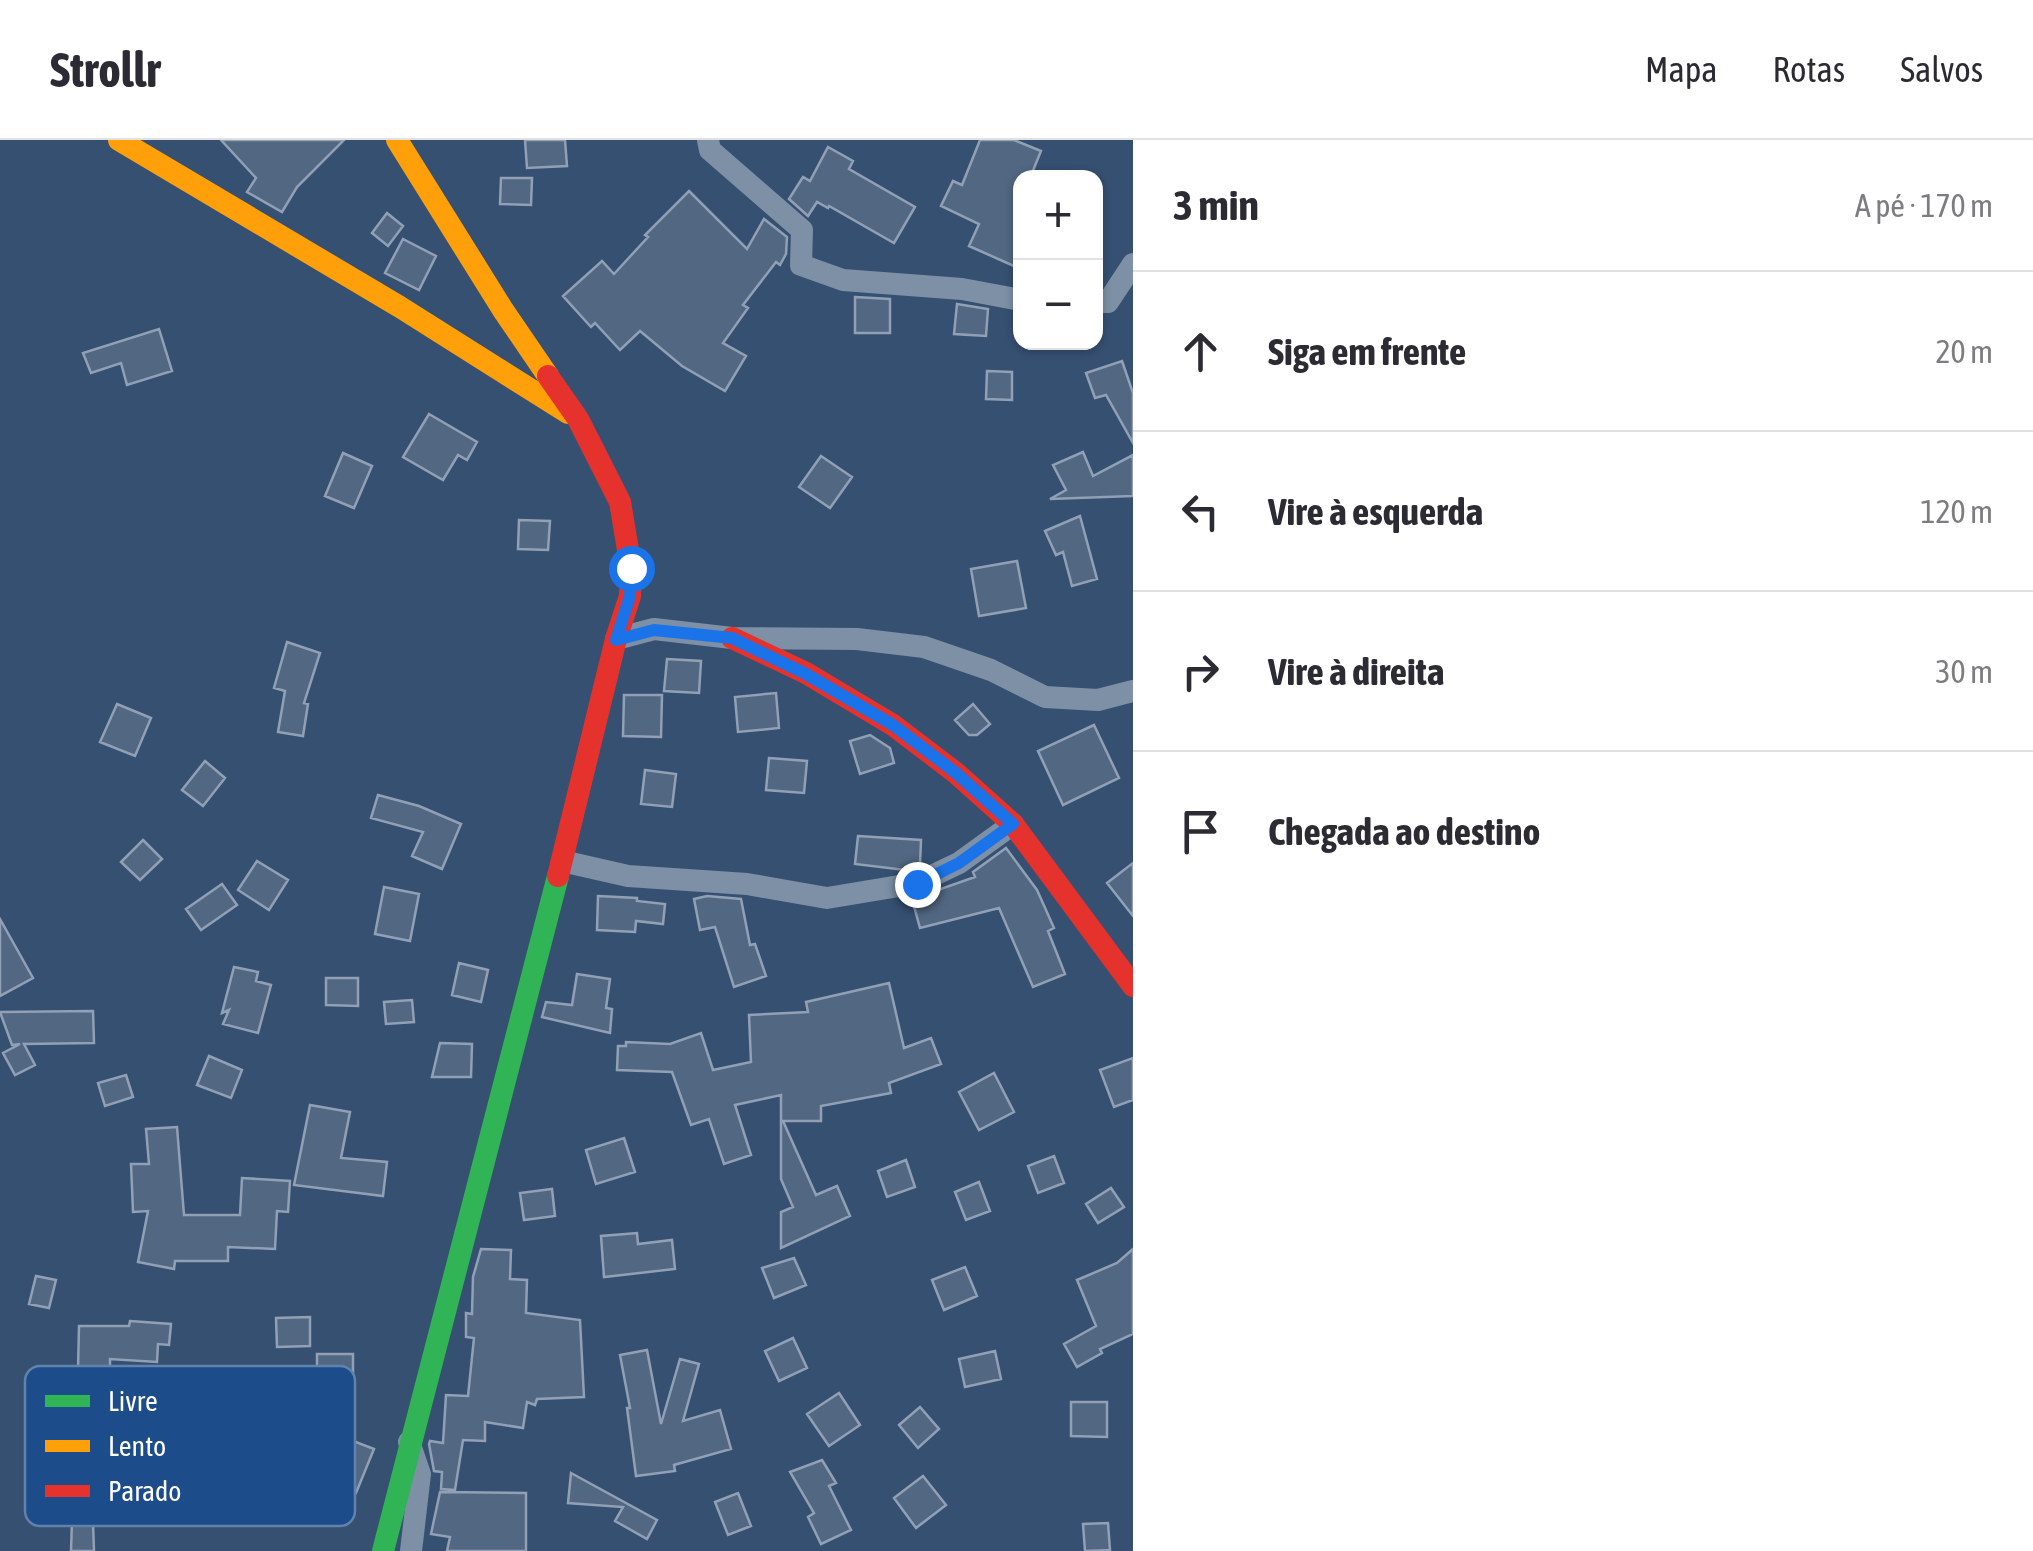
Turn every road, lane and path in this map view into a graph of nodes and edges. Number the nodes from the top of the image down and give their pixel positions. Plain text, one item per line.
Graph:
1 (118, 140) edge
2 (397, 140) edge
3 (708, 140) edge
4 (1133, 264) edge
5 (1013, 299) edge
6 (1103, 302) edge
7 (578, 420) junction
8 (732, 638) junction
9 (616, 640) junction
10 (1133, 691) edge
11 (1013, 824) junction
12 (562, 861) junction
13 (1133, 986) edge
14 (408, 1442) junction
15 (383, 1551) edge
16 (411, 1551) edge

1 - 7 street
2 - 7 street
3 - 5 street
4 - 6 street
7 - 9 street
8 - 9 street
8 - 10 street
8 - 11 street
9 - 12 street
11 - 12 street
11 - 13 street
12 - 14 street
14 - 15 street
14 - 16 street

